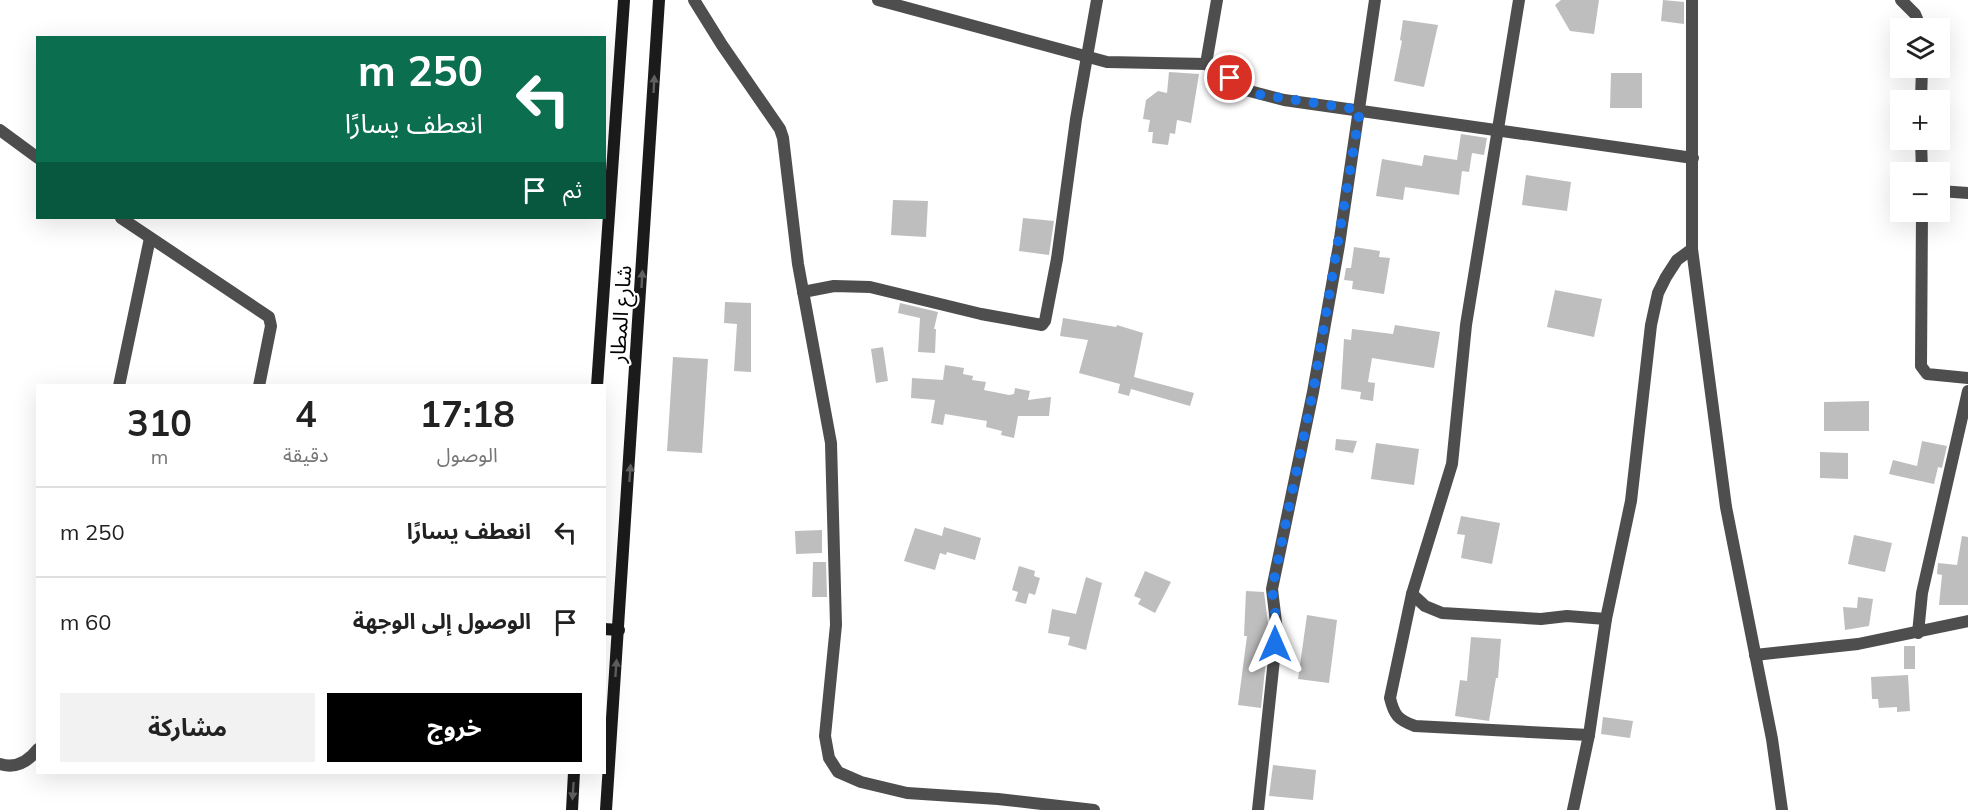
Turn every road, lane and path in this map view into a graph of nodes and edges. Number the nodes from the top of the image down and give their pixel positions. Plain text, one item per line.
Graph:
1 (624, 0) edge
2 (659, 0) edge
3 (694, 0) edge
4 (878, 0) edge
5 (1097, 0) edge
6 (1217, 0) edge
7 (1375, 0) edge
8 (1519, 0) edge
9 (1692, 0) edge
10 (1901, 0) edge
11 (1917, 18) edge
12 (1086, 56) junction
13 (1206, 64) junction
14 (1360, 110) junction
15 (0, 130) edge
16 (1499, 130) junction
17 (36, 157) edge
18 (1693, 158) junction
19 (1950, 192) edge
20 (1968, 193) edge
21 (122, 219) edge
22 (1922, 222) edge
23 (150, 238) junction
24 (1692, 249) junction
25 (803, 292) junction
26 (1968, 378) edge
27 (119, 384) edge
28 (259, 384) edge
29 (597, 384) edge
30 (1968, 391) edge
31 (1412, 594) junction
32 (1606, 619) junction
33 (1968, 621) edge
34 (606, 629) edge
35 (619, 630) junction
36 (1918, 633) junction
37 (1755, 656) junction
38 (1589, 735) junction
39 (32, 761) edge
40 (0, 764) edge
41 (574, 774) edge
42 (572, 810) edge
43 (606, 810) edge
44 (1094, 810) edge
45 (1258, 810) edge
46 (1573, 810) edge
47 (1782, 810) edge

1 - 29 street, شارع المطار
35 -> 2 street, شارع المطار
3 - 25 street
4 - 12 street
5 - 12 street
6 - 13 street
7 - 14 street
8 - 16 street
9 - 18 street
10 - 11 street
12 - 13 street
12 - 25 street
13 - 14 street
14 - 16 street
14 - 45 street
15 - 17 street
16 - 18 street
16 - 31 street
18 - 24 street
19 - 20 street
21 - 23 street
22 - 26 street
23 - 27 street
23 - 28 street
24 - 32 street
24 - 37 street
25 - 44 street
30 - 36 street
31 - 32 street
31 - 38 street
32 - 38 street
33 - 36 street
34 - 35 street
43 -> 35 street, شارع المطار
36 - 37 street
37 - 47 street
38 - 46 street
39 - 40 street
41 -> 42 street

